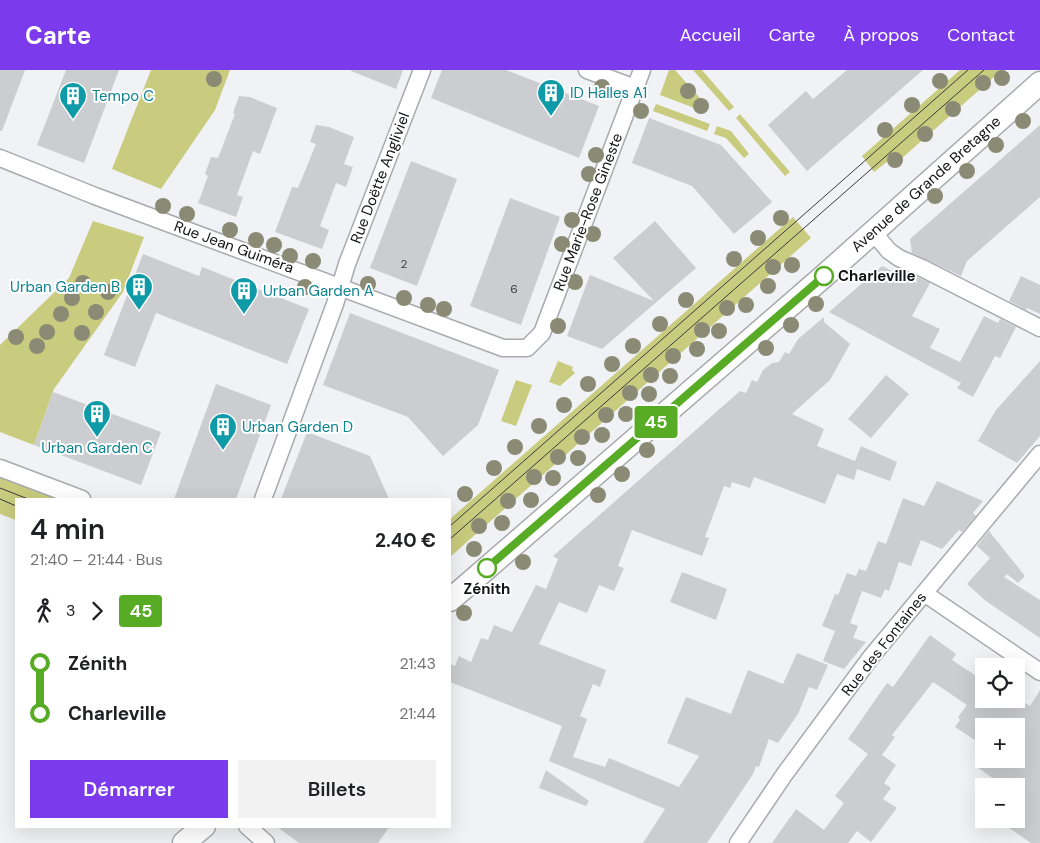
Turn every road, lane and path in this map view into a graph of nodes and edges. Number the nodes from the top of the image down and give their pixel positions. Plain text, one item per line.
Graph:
1 (422, 70) edge
2 (587, 70) edge
3 (642, 70) edge
4 (1040, 82) edge
5 (635, 88) junction
6 (0, 158) edge
7 (873, 232) junction
8 (341, 287) junction
9 (1040, 328) edge
10 (527, 348) joint
11 (1040, 454) edge
12 (0, 468) edge
13 (79, 498) edge
14 (262, 498) edge
15 (924, 593) junction
16 (451, 599) edge
17 (1040, 672) edge
18 (202, 828) edge
19 (249, 828) edge
20 (184, 843) edge
21 (266, 843) edge
22 (738, 843) edge

1 - 8 street, Rue Doëtte Angliviel
2 - 5 street
3 - 5 street, Rue Marie-Rose Gineste
4 - 7 main road, Avenue de Grande Bretagne
5 - 10 street, Rue Marie-Rose Gineste
6 - 8 street, Rue Jean Guiméra
7 - 9 street
7 - 16 main road, Avenue de Grande Bretagne
8 - 10 street, Rue Jean Guiméra
8 - 14 street, Rue Doëtte Angliviel
11 - 15 street, Rue des Fontaines
12 - 13 street
15 - 17 street
15 - 22 street, Rue des Fontaines
18 - 20 main road
19 - 21 street

